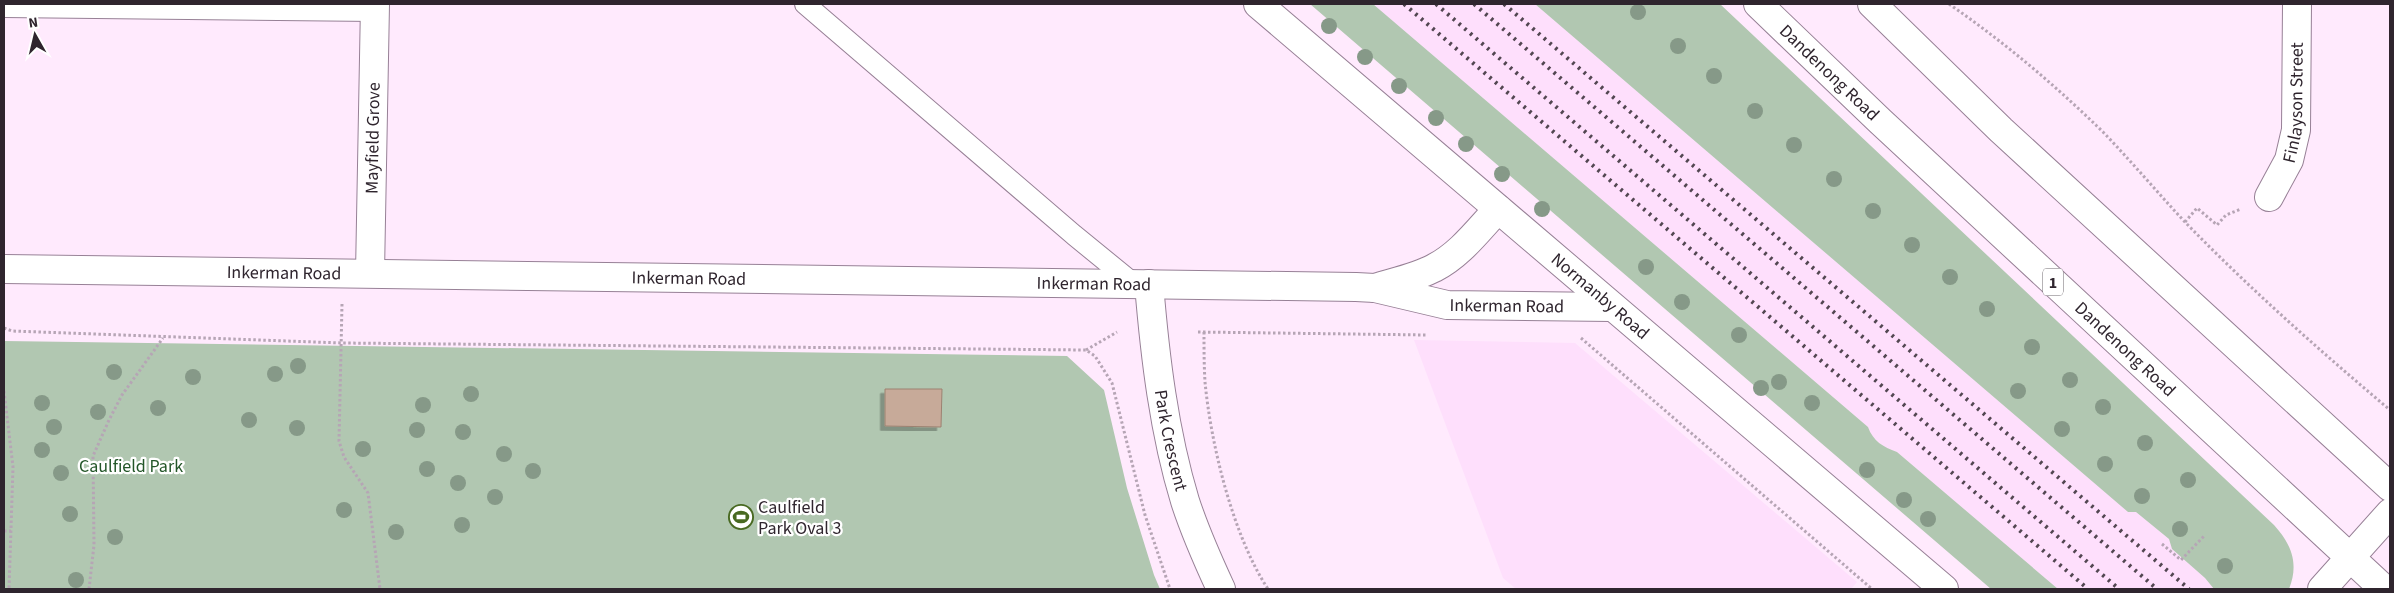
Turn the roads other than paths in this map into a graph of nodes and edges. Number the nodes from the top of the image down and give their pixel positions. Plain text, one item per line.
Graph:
1 (805, 4) edge
2 (1258, 4) edge
3 (1758, 4) edge
4 (1872, 4) edge
5 (2297, 4) edge
6 (138, 6) edge
7 (4, 7) edge
8 (375, 8) edge
9 (2269, 197) dead end
10 (1498, 209) junction
11 (4, 269) edge
12 (370, 273) junction
13 (1142, 284) junction
14 (1375, 288) junction
15 (1612, 307) junction
16 (2390, 487) edge
17 (2390, 513) edge
18 (2348, 559) junction
19 (1221, 589) edge
20 (1944, 589) edge
21 (2322, 589) edge
22 (2384, 589) edge

1 - 13 lane
2 - 10 main road, Normanby Road
3 - 18 main road, Dandenong Road / 1
4 - 16 main road
5 - 9 main road, Finlayson Street
6 - 7 lane
6 - 8 lane
8 - 12 main road, Mayfield Grove
10 - 14 main road, Inkerman Road
10 - 15 main road, Normanby Road
11 - 12 main road, Inkerman Road
12 - 13 main road, Inkerman Road
13 - 14 main road, Inkerman Road
13 - 19 main road, Park Crescent
14 - 15 main road, Inkerman Road
15 - 20 main road, Normanby Road
17 - 18 main road
18 - 21 main road
18 - 22 main road, Dandenong Road / 1

